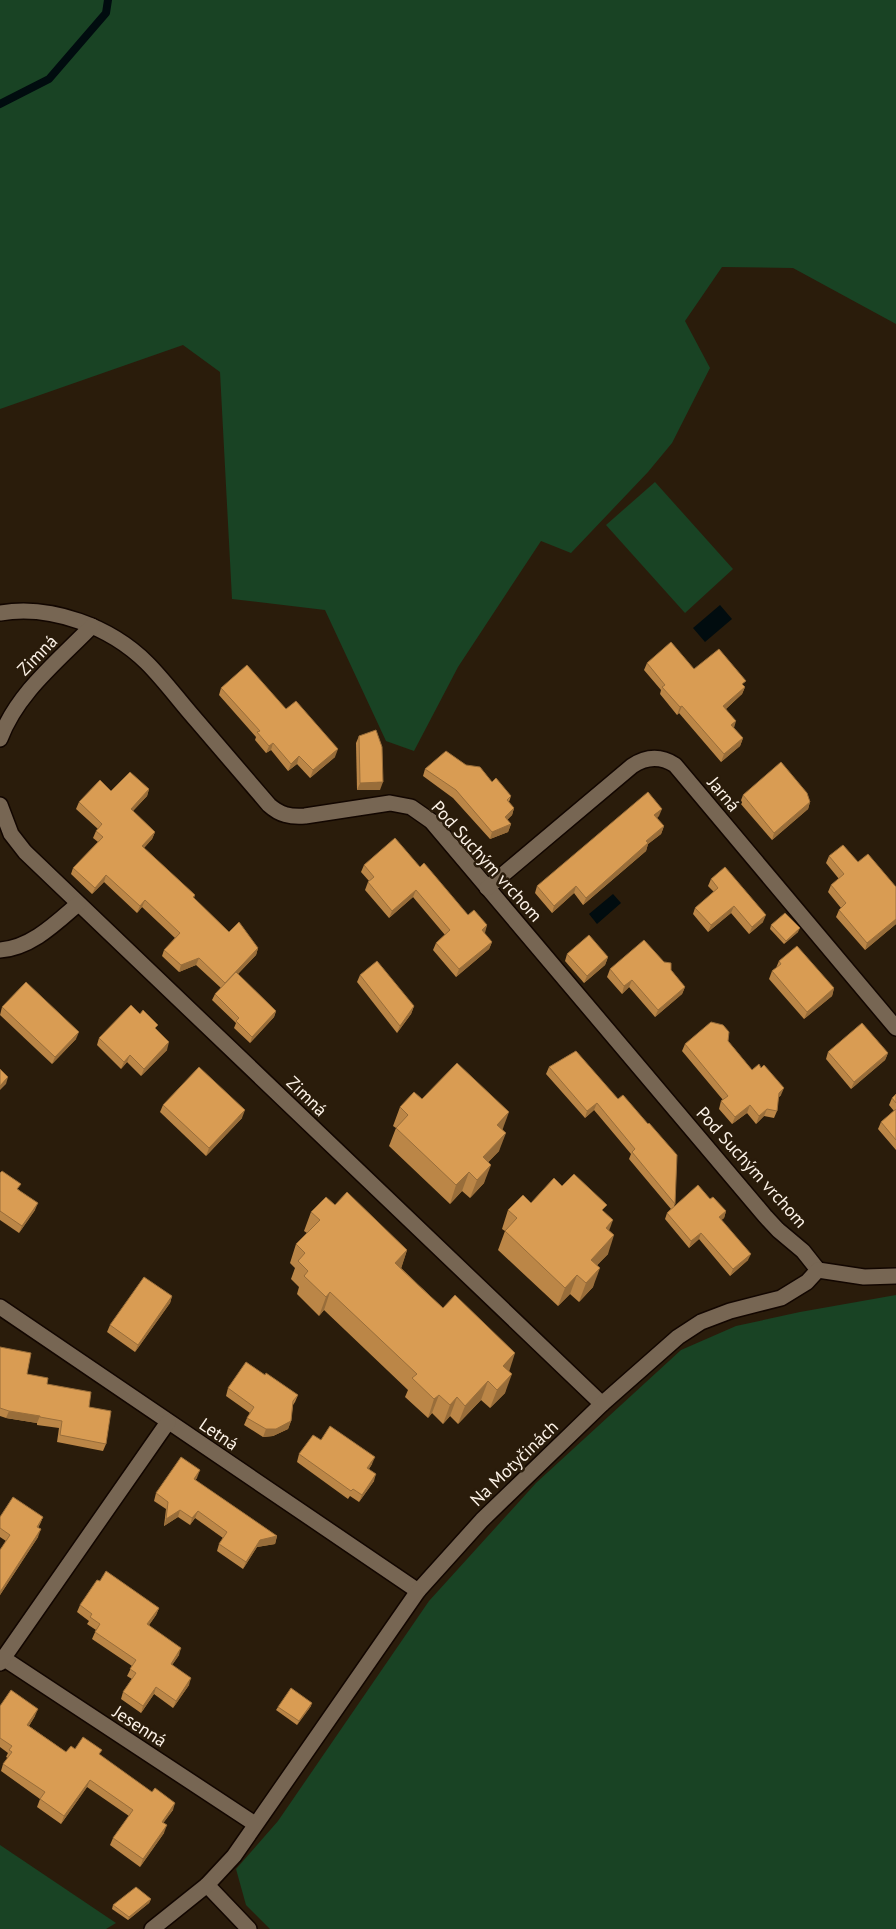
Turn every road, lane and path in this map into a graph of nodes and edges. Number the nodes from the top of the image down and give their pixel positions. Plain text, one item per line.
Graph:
1 (0, 613) edge
2 (92, 626) junction
3 (0, 739) edge
4 (0, 805) edge
5 (487, 888) junction
6 (78, 904) junction
7 (0, 950) edge
8 (896, 1028) edge
9 (818, 1270) junction
10 (896, 1276) edge
11 (0, 1307) edge
12 (602, 1404) junction
13 (168, 1422) junction
14 (418, 1591) junction
15 (2, 1660) edge
16 (256, 1824) junction
17 (207, 1885) junction
18 (152, 1929) edge
19 (249, 1929) edge

1 - 2 street, Pod Suchým vrchom
2 - 3 street, Zimná
2 - 5 street, Pod Suchým vrchom
4 - 6 street, Zimná
5 - 8 street, Jarná
5 - 9 street, Pod Suchým vrchom
6 - 7 street
6 - 12 street, Zimná
9 - 10 street
9 - 12 street, Na Motyčinách
11 - 13 street, Letná
12 - 14 street, Na Motyčinách
13 - 14 street, Letná
13 - 15 street, Jesenná
14 - 16 street, Na Motyčinách
15 - 16 street, Jesenná
16 - 17 street, Na Motyčinách
17 - 18 street, Na Motyčinách
17 - 19 street

